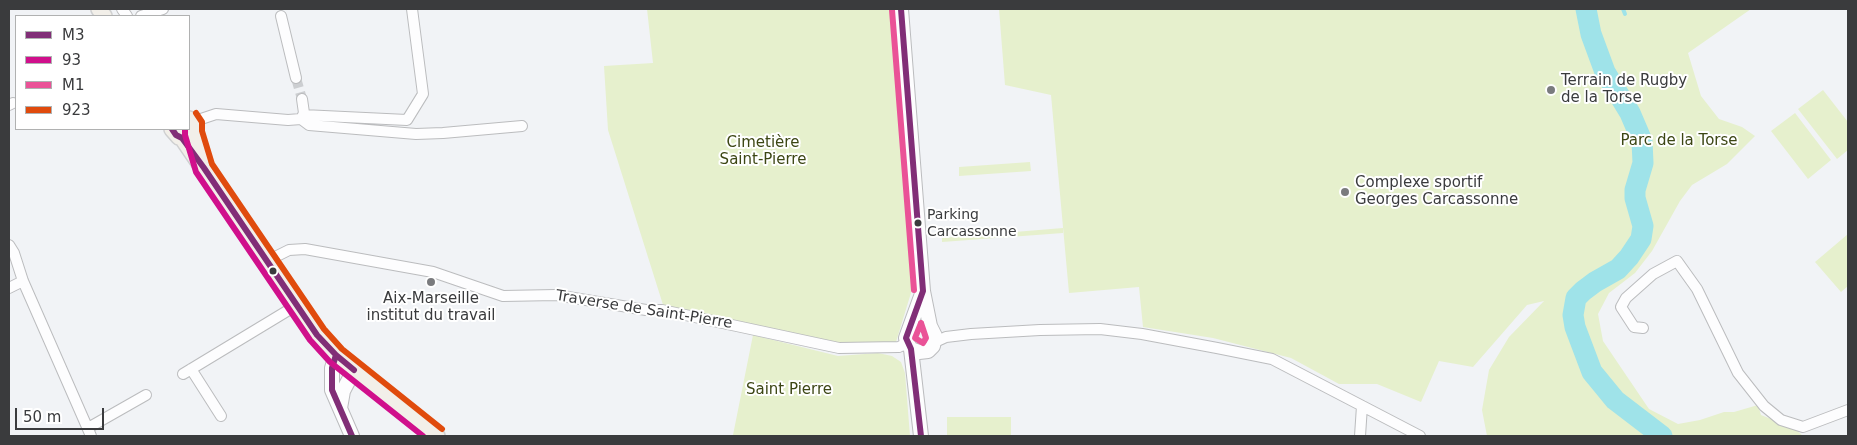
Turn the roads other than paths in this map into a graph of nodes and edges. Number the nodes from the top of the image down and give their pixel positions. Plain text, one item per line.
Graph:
1 (163, 9) edge
2 (412, 9) edge
3 (901, 9) edge
4 (144, 15) edge
5 (281, 16) dead end
6 (296, 78) tunnel mouth
7 (302, 99) tunnel mouth
8 (302, 117) junction
9 (190, 123) edge
10 (522, 126) dead end
11 (186, 130) edge
12 (9, 244) edge
13 (267, 261) junction
14 (23, 281) junction
15 (9, 288) edge
16 (923, 291) junction
17 (297, 305) junction
18 (911, 326) junction
19 (1643, 328) dead end
20 (936, 335) junction
21 (913, 348) junction
22 (336, 355) junction
23 (354, 370) junction
24 (146, 394) dead end
25 (1362, 406) junction
26 (340, 408) junction
27 (1848, 410) edge
28 (221, 416) dead end
29 (89, 432) edge
30 (352, 436) edge
31 (436, 436) edge
32 (921, 436) edge
33 (1360, 436) edge
34 (1420, 436) edge

1 - 4 street
2 - 8 street
3 - 16 main road
5 - 6 street
7 - 8 street
8 - 9 street
8 - 10 street
11 - 13 main road
12 - 14 street
13 - 17 main road
13 - 21 street, Traverse de Saint-Pierre
14 - 15 street
14 - 29 street
16 - 18 main road
16 - 20 main road
17 - 22 main road
17 - 28 street
18 - 20 main road
18 - 21 main road
19 - 27 street
20 - 21 main road
20 - 25 street
21 - 32 main road
22 - 23 main road
22 - 26 main road
23 - 26 main road
23 - 31 main road
24 - 29 street
25 - 33 street
25 - 34 street
26 - 30 main road

